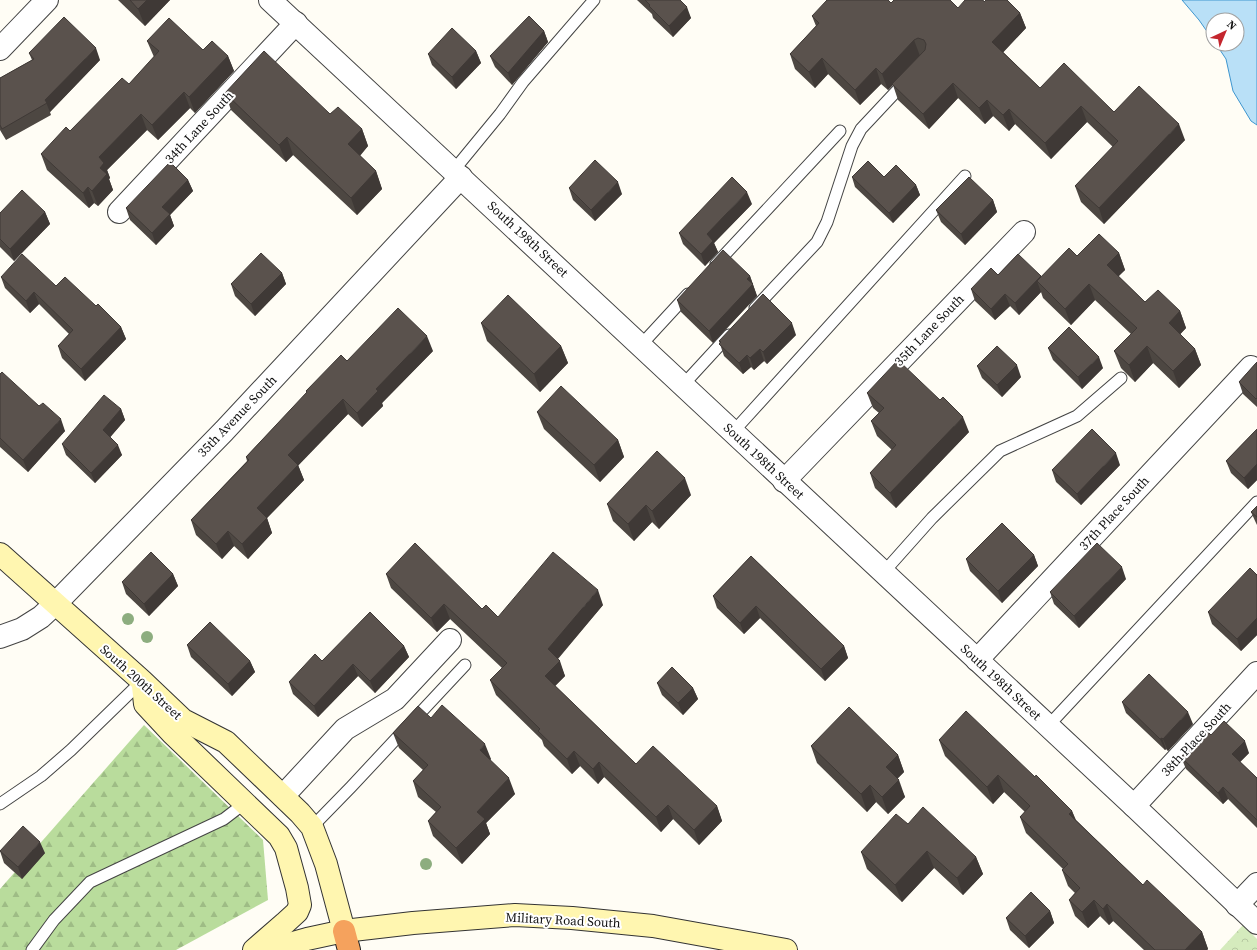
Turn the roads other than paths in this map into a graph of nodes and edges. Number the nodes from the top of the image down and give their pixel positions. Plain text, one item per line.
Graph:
1 (47, 0) edge
2 (270, 0) edge
3 (594, 0) edge
4 (296, 23) junction
5 (0, 49) edge
6 (914, 73) edge
7 (840, 131) dead end
8 (457, 174) junction
9 (965, 176) dead end
10 (119, 212) dead end
11 (1024, 232) dead end
12 (711, 270) edge
13 (695, 287) edge
14 (747, 316) edge
15 (736, 328) edge
16 (641, 345) junction
17 (1251, 366) edge
18 (1121, 378) dead end
19 (682, 385) junction
20 (733, 432) junction
21 (784, 481) junction
22 (1257, 502) edge
23 (0, 554) edge
24 (883, 573) junction
25 (55, 604) junction
26 (0, 637) edge
27 (450, 640) dead end
28 (977, 660) junction
29 (465, 665) dead end
30 (1257, 673) edge
31 (142, 681) junction
32 (1048, 726) junction
33 (283, 796) junction
34 (244, 802) junction
35 (0, 804) edge
36 (1134, 806) junction
37 (312, 827) junction
38 (1257, 884) edge
39 (1237, 905) junction
40 (1257, 923) edge
41 (345, 944) edge
42 (32, 950) edge
43 (254, 950) edge
44 (268, 950) edge
45 (786, 950) edge

1 - 5 street
2 - 4 street, South 198th Street
3 - 8 lane
4 - 8 street, South 198th Street
4 - 10 street, 34th Lane South
6 - 14 lane
7 - 12 lane
8 - 16 street, South 198th Street
8 - 25 street, 35th Avenue South
9 - 20 lane
11 - 21 street, 35th Lane South
13 - 16 lane
15 - 19 lane
16 - 19 street, South 198th Street
17 - 28 street, 37th Place South
18 - 24 lane
19 - 20 street, South 198th Street
20 - 21 street, South 198th Street
21 - 24 street, South 198th Street
22 - 32 lane
23 - 25 main road, South 200th Street
24 - 28 street, South 198th Street
25 - 26 street, 35th Avenue South
25 - 31 main road, South 200th Street
27 - 33 street
28 - 32 street, South 198th Street
29 - 37 lane
30 - 36 street, 38th Place South
31 - 33 main road, South 200th Street
31 - 34 main road
31 - 35 lane
32 - 36 street, South 198th Street
33 - 37 main road, South 200th Street
34 - 42 lane
34 - 43 main road
36 - 39 street, South 198th Street
37 - 41 main road, South 200th Street
38 - 39 street
39 - 40 street, South 198th Street
41 - 44 main road, Military Road South
41 - 45 main road, Military Road South

